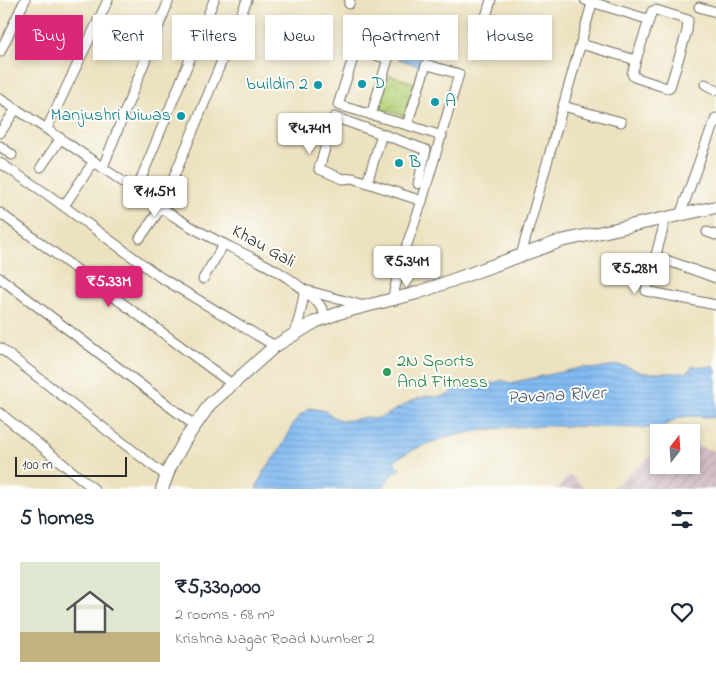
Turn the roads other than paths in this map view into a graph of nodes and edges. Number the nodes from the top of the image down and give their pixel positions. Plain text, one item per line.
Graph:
1 (26, 0) edge
2 (108, 0) edge
3 (169, 0) edge
4 (214, 0) edge
5 (247, 0) edge
6 (491, 0) edge
7 (590, 1) edge
8 (699, 7) dead end
9 (716, 12) edge
10 (486, 15) edge
11 (646, 19) dead end
12 (581, 44) junction
13 (0, 52) edge
14 (636, 60) junction
15 (705, 84) dead end
16 (716, 90) edge
17 (0, 99) edge
18 (563, 106) junction
19 (16, 109) junction
20 (371, 115) junction
21 (716, 118) edge
22 (621, 122) dead end
23 (407, 126) junction
24 (47, 128) junction
25 (0, 133) edge
26 (382, 134) junction
27 (442, 136) junction
28 (61, 138) junction
29 (0, 146) edge
30 (12, 155) dead end
31 (94, 161) junction
32 (0, 163) edge
33 (41, 167) dead end
34 (103, 167) junction
35 (367, 183) junction
36 (418, 184) dead end
37 (136, 191) junction
38 (422, 200) junction
39 (64, 206) junction
40 (716, 207) edge
41 (161, 208) junction
42 (0, 213) edge
43 (680, 215) junction
44 (666, 218) junction
45 (706, 232) dead end
46 (716, 235) edge
47 (140, 238) dead end
48 (224, 244) junction
49 (521, 255) junction
50 (655, 256) junction
51 (0, 278) edge
52 (716, 278) edge
53 (203, 279) dead end
54 (305, 290) junction
55 (392, 300) junction
56 (716, 304) edge
57 (366, 306) junction
58 (327, 318) junction
59 (294, 334) junction
60 (274, 346) junction
61 (0, 348) edge
62 (232, 384) junction
63 (0, 413) edge
64 (194, 425) junction
65 (166, 476) junction
66 (94, 489) edge
67 (162, 489) edge

1 - 13 street
2 - 24 street
3 - 34 street
4 - 37 street
5 - 41 street
6 - 10 street
7 - 11 street
7 - 12 street
8 - 9 street
12 - 14 street
12 - 18 street
14 - 14 street
15 - 16 street
17 - 19 street, Khau Gali
18 - 22 street
18 - 49 street
19 - 24 street, Khau Gali
19 - 25 street
20 - 20 street
20 - 23 street
21 - 43 street
23 - 27 street
23 - 27 street
24 - 28 street, Khau Gali
26 - 35 street
26 - 35 street
26 - 36 street
27 - 38 street
28 - 31 street, Khau Gali
28 - 33 street
29 - 30 street
31 - 34 street, Khau Gali
31 - 39 street
32 - 39 street
34 - 37 street, Khau Gali
35 - 38 street
37 - 41 street, Khau Gali
38 - 55 street
39 - 60 street
40 - 43 street
41 - 47 street
41 - 48 street, Khau Gali
42 - 62 street
43 - 44 street
44 - 49 street
44 - 50 street
45 - 46 street
48 - 53 street
48 - 54 street, Khau Gali
49 - 55 street
50 - 52 street
50 - 56 street
51 - 64 street
54 - 57 street
54 - 58 street, Khau Gali
54 - 59 street
55 - 57 street
57 - 58 street
58 - 59 street
59 - 60 street
60 - 62 street
61 - 65 street
62 - 64 street
63 - 66 street
64 - 65 street
65 - 67 street

